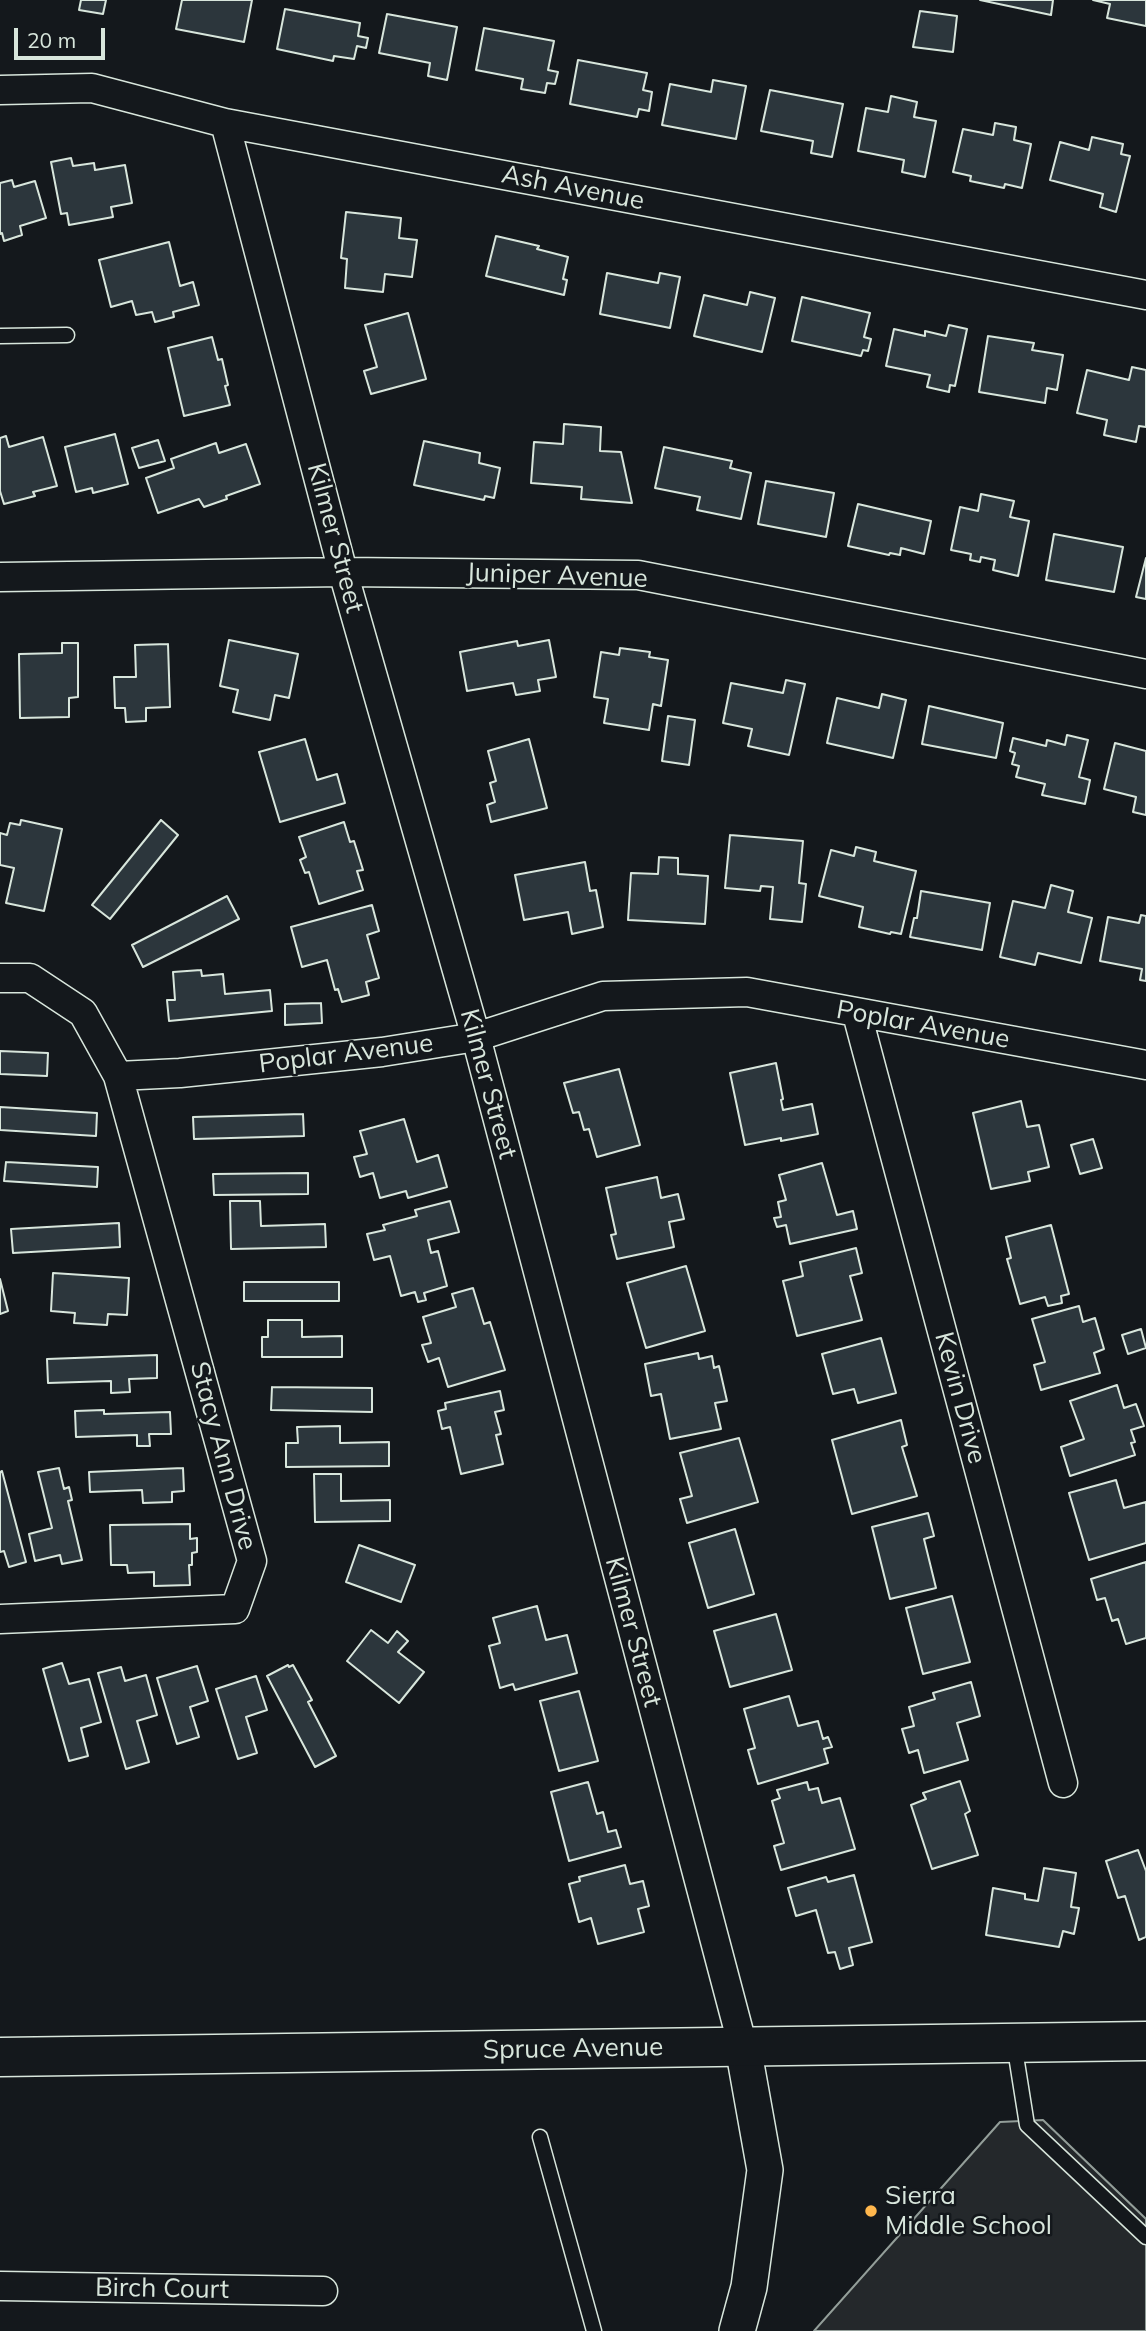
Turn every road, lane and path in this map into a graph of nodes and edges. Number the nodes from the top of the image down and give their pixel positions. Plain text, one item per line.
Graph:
1 (0, 90) edge
2 (225, 123) junction
3 (1146, 295) edge
4 (67, 335) dead end
5 (0, 336) edge
6 (343, 572) junction
7 (0, 577) edge
8 (1146, 674) edge
9 (0, 978) edge
10 (857, 1014) junction
11 (476, 1037) junction
12 (1146, 1065) edge
13 (118, 1076) junction
14 (0, 1619) edge
15 (1063, 1783) dead end
16 (1146, 2040) edge
17 (1013, 2042) junction
18 (743, 2047) junction
19 (0, 2057) edge
20 (540, 2137) dead end
21 (1146, 2236) edge
22 (0, 2286) edge
23 (323, 2291) dead end
24 (594, 2331) edge
25 (737, 2331) edge

1 - 2 street, Ash Avenue
2 - 3 street, Ash Avenue
2 - 6 street, Kilmer Street
4 - 5 lane
6 - 7 street, Juniper Avenue
6 - 8 street, Juniper Avenue
6 - 11 street, Kilmer Street
9 - 13 street
10 - 11 street, Poplar Avenue
10 - 12 street, Poplar Avenue
10 - 15 street, Kevin Drive
11 - 13 street, Poplar Avenue
11 - 18 street, Kilmer Street
13 - 14 street, Stacy Ann Drive
16 - 17 main road, Spruce Avenue
17 - 18 main road, Spruce Avenue
17 - 21 lane
18 - 19 main road, Spruce Avenue
18 - 25 street
20 - 24 lane
22 - 23 street, Birch Court

